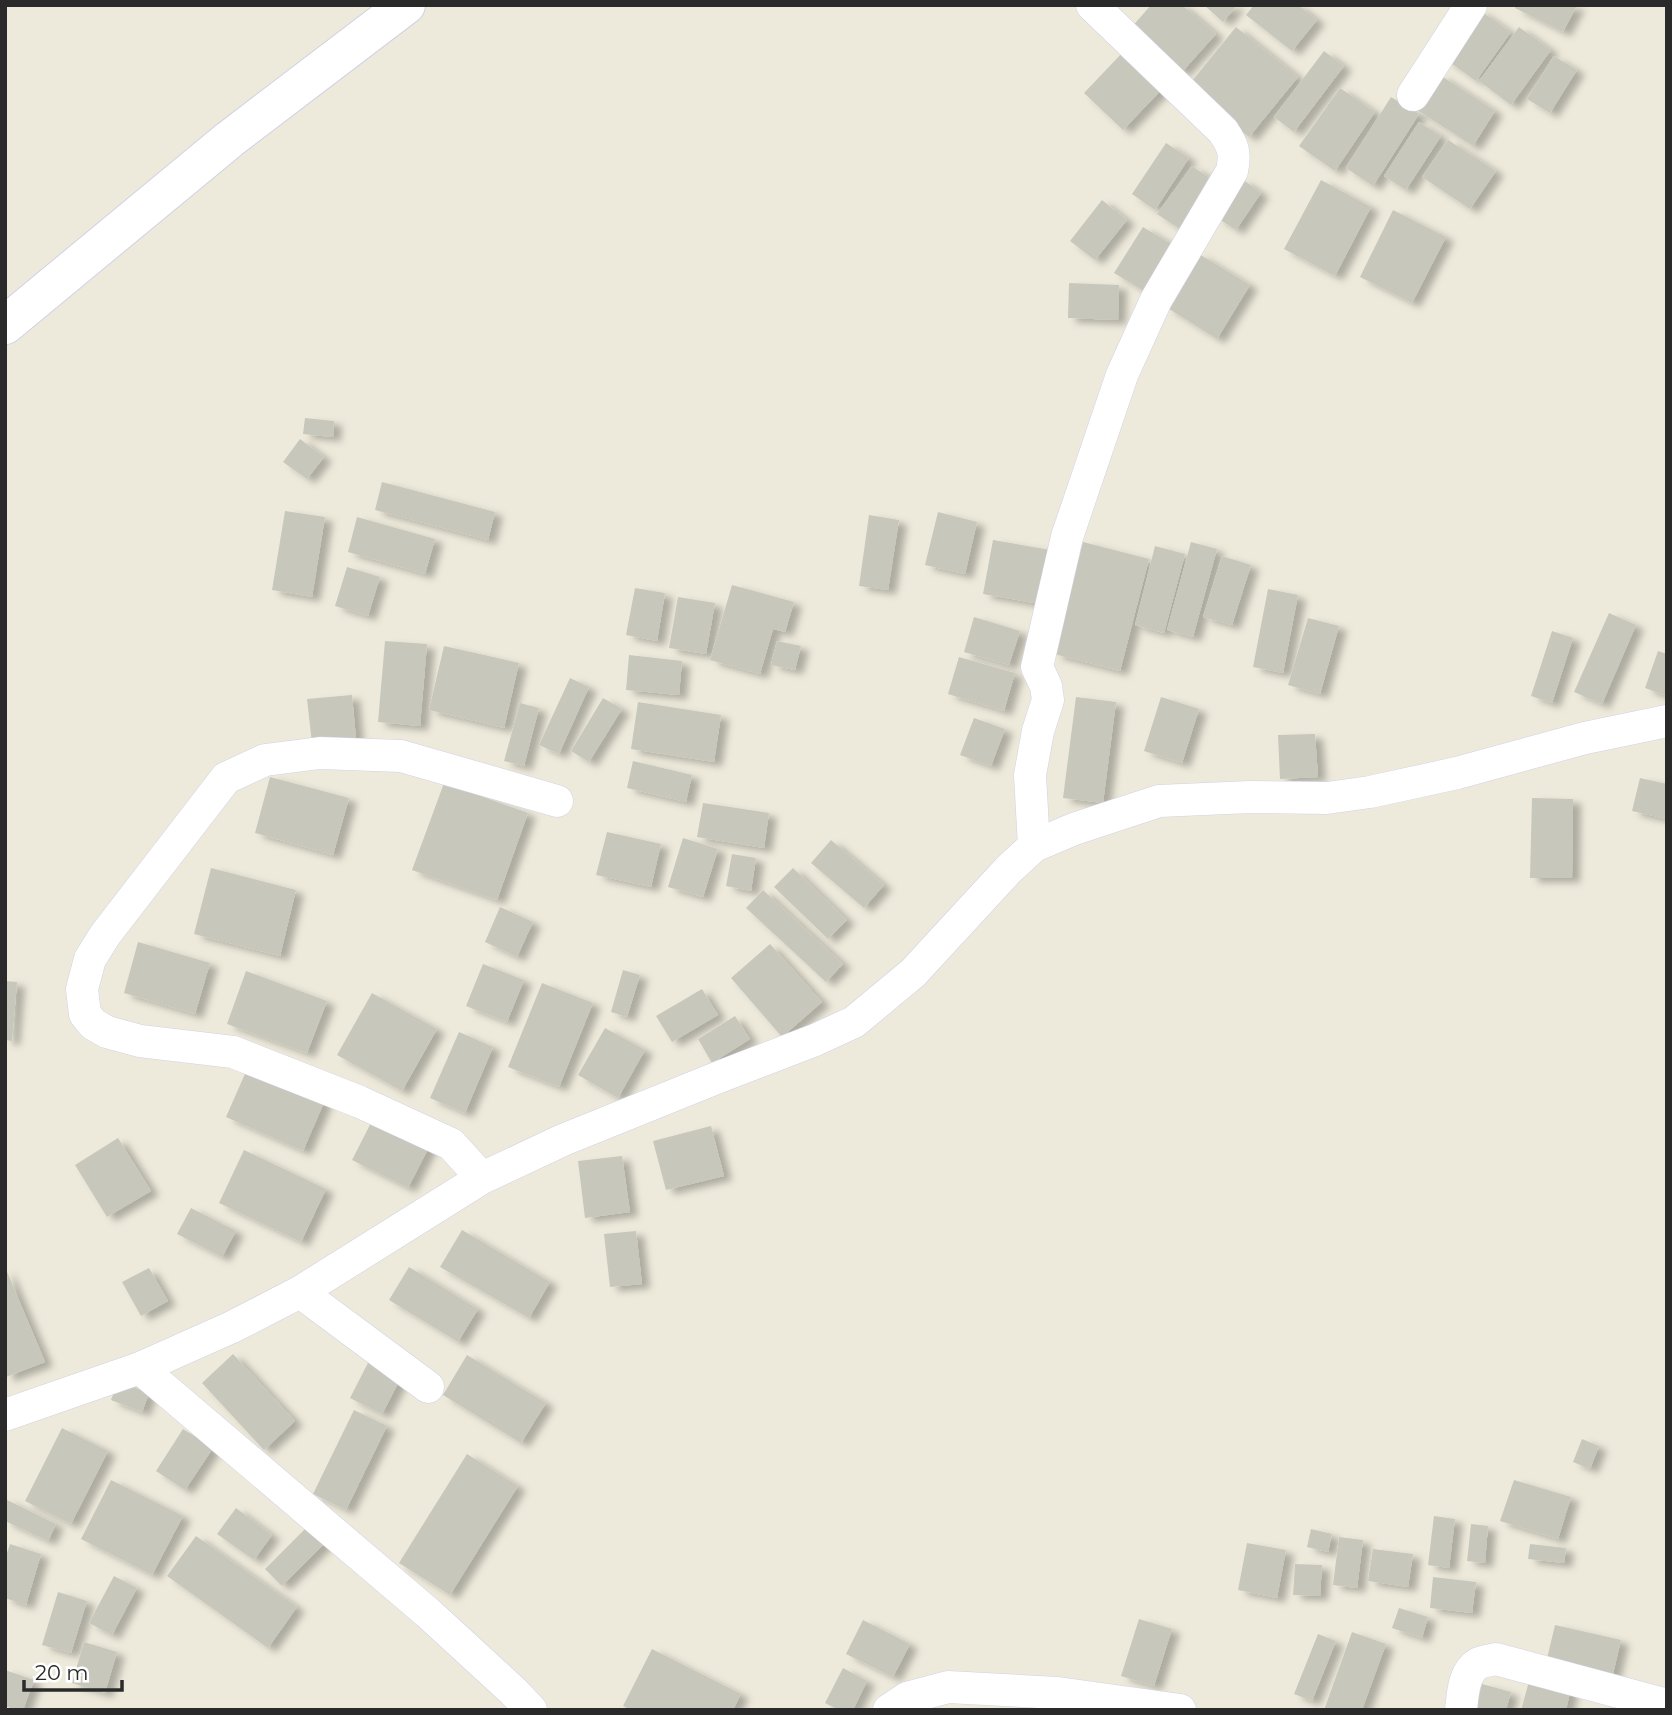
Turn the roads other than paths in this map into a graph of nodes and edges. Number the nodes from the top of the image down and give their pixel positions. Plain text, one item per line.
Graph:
1 (406, 5) edge
2 (1092, 5) edge
3 (1471, 5) edge
4 (1413, 95) dead end
5 (5, 326) edge
6 (1667, 721) edge
7 (557, 801) dead end
8 (1034, 846) junction
9 (482, 1178) junction
10 (300, 1292) junction
11 (140, 1368) junction
12 (428, 1387) dead end
13 (5, 1415) edge
14 (1667, 1705) edge
15 (1119, 1706) edge
16 (531, 1710) edge
17 (889, 1710) edge
18 (1180, 1710) edge
19 (1461, 1710) edge

1 - 5 street
2 - 8 street
3 - 4 street
6 - 8 street
7 - 9 street
8 - 9 street
9 - 10 street
10 - 11 street
10 - 12 street
11 - 13 street
11 - 16 street
14 - 19 street
15 - 17 street
15 - 18 street

